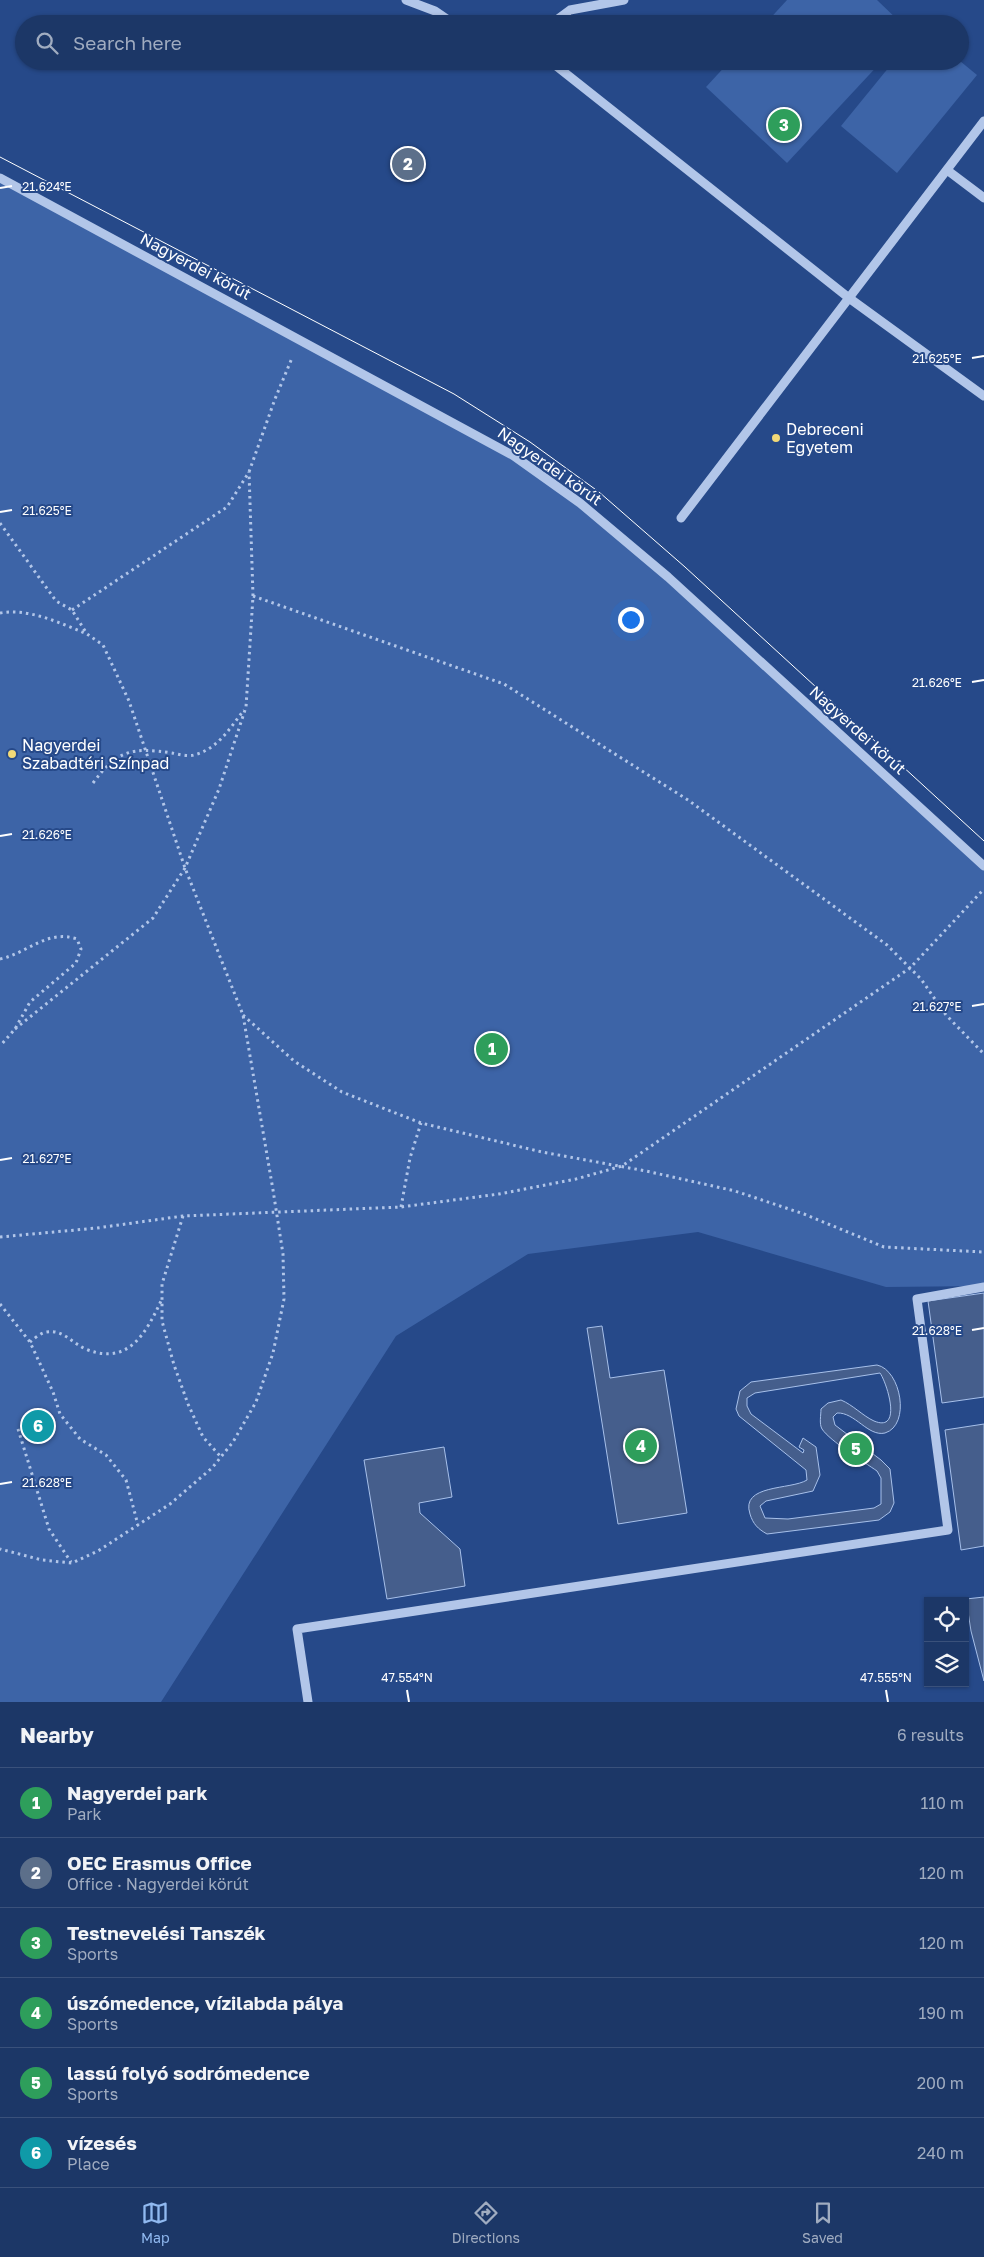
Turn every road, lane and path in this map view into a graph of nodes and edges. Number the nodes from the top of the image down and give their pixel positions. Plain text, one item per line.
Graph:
1 (406, 0) edge
2 (624, 0) edge
3 (441, 15) edge
4 (563, 15) edge
5 (561, 70) edge
6 (984, 121) edge
7 (947, 170) junction
8 (0, 178) edge
9 (984, 198) edge
10 (849, 298) junction
11 (300, 339) junction
12 (984, 396) edge
13 (249, 472) junction
14 (681, 518) dead end
15 (0, 523) edge
16 (253, 596) junction
17 (72, 610) junction
18 (0, 613) edge
19 (87, 634) junction
20 (246, 707) junction
21 (146, 749) junction
22 (93, 784) dead end
23 (984, 866) edge
24 (185, 868) junction
25 (984, 889) edge
26 (0, 959) edge
27 (910, 968) junction
28 (243, 1015) junction
29 (15, 1028) junction
30 (0, 1046) edge
31 (984, 1054) edge
32 (421, 1123) junction
33 (622, 1166) junction
34 (401, 1208) junction
35 (276, 1213) junction
36 (183, 1216) junction
37 (0, 1237) edge
38 (984, 1252) edge
39 (984, 1287) edge
40 (162, 1298) junction
41 (0, 1304) edge
42 (30, 1342) junction
43 (18, 1430) dead end
44 (221, 1457) junction
45 (138, 1525) junction
46 (0, 1549) edge
47 (72, 1562) junction
48 (308, 1702) edge

1 - 3 street
2 - 4 street
5 - 10 street
6 - 7 street
7 - 9 street
7 - 10 street
8 - 11 street, Nagyerdei körút
10 - 12 street
10 - 14 street
11 - 13 path
11 - 23 street, Nagyerdei körút
13 - 16 path
13 - 17 path
15 - 17 path
16 - 20 path
16 - 27 path
17 - 19 path
18 - 19 path
19 - 21 path
20 - 21 path
20 - 24 path
21 - 22 path
21 - 24 path
24 - 28 path
24 - 29 path
25 - 27 path
26 - 29 path
27 - 31 path
27 - 33 path
28 - 32 path
28 - 35 path
29 - 30 path
32 - 33 path
32 - 34 path
33 - 34 path
33 - 38 path
34 - 35 path
35 - 36 path
35 - 44 path
36 - 37 path
36 - 40 path
39 - 48 street
40 - 42 path
40 - 44 path
41 - 42 path
42 - 45 path
43 - 47 path
44 - 45 path
45 - 47 path
46 - 47 path

